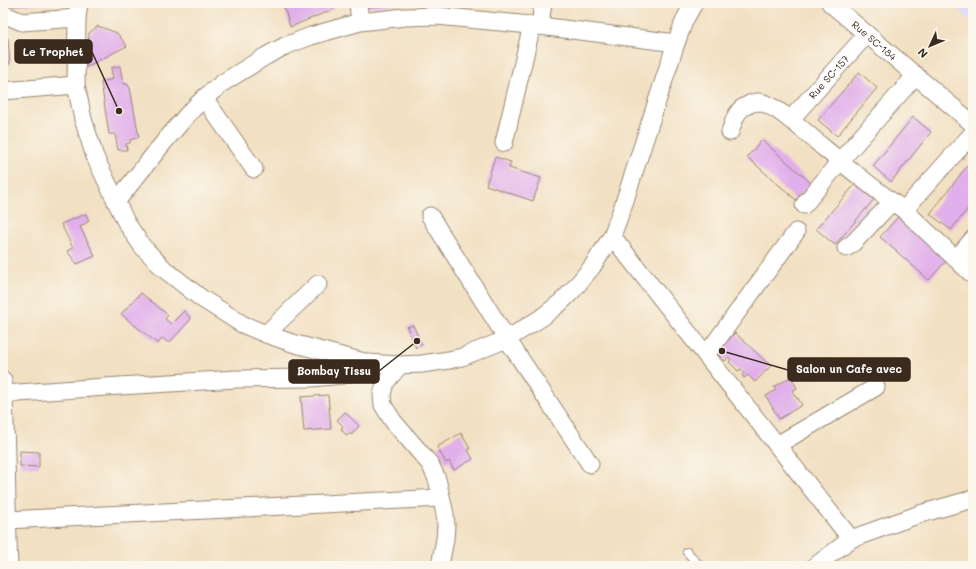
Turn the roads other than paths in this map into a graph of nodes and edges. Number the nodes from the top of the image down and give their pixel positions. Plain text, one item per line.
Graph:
1 (358, 3) edge
2 (543, 3) edge
3 (694, 3) edge
4 (830, 3) edge
5 (78, 10) edge
6 (3, 14) edge
7 (360, 22) junction
8 (536, 25) junction
9 (867, 34) junction
10 (676, 43) junction
11 (916, 75) junction
12 (76, 85) junction
13 (3, 91) edge
14 (204, 98) junction
15 (790, 120) junction
16 (973, 124) edge
17 (730, 132) dead end
18 (973, 133) edge
19 (504, 143) dead end
20 (840, 161) junction
21 (254, 169) dead end
22 (116, 202) junction
23 (804, 204) dead end
24 (898, 206) junction
25 (430, 216) dead end
26 (796, 232) dead end
27 (612, 236) junction
28 (973, 239) edge
29 (846, 248) dead end
30 (956, 259) junction
31 (973, 275) edge
32 (318, 284) dead end
33 (266, 334) junction
34 (507, 339) junction
35 (706, 355) junction
36 (368, 363) junction
37 (400, 365) junction
38 (3, 387) edge
39 (876, 387) dead end
40 (4, 420) edge
41 (777, 445) junction
42 (590, 464) dead end
43 (441, 498) junction
44 (973, 499) edge
45 (7, 520) junction
46 (851, 539) junction
47 (687, 552) dead end
48 (9, 566) edge
49 (440, 566) edge
50 (700, 566) edge
51 (815, 566) edge

1 - 7 street
2 - 8 street
3 - 10 street
4 - 9 street, Rue SC-184
5 - 6 street
5 - 12 street
7 - 8 street
7 - 14 street
8 - 10 street
8 - 19 street
9 - 11 street, Rue SC-184
9 - 15 street, Rue SC-157
10 - 27 street
11 - 16 street, Rue SC-184
11 - 20 street
12 - 13 street
12 - 22 street
14 - 21 street
14 - 22 street
15 - 17 street
15 - 20 street
18 - 24 street
20 - 23 street
20 - 24 street
22 - 33 street
24 - 29 street
24 - 30 street
25 - 34 street
26 - 35 street
27 - 34 street
27 - 35 street
28 - 30 street
30 - 31 street
32 - 33 street
33 - 36 street
34 - 37 street
34 - 42 street
35 - 41 street
36 - 37 street
36 - 38 street
37 - 43 street
38 - 40 street
39 - 41 street
40 - 45 street
41 - 46 street
43 - 45 street
43 - 49 street
44 - 46 street
45 - 48 street
46 - 51 street
47 - 50 lane

